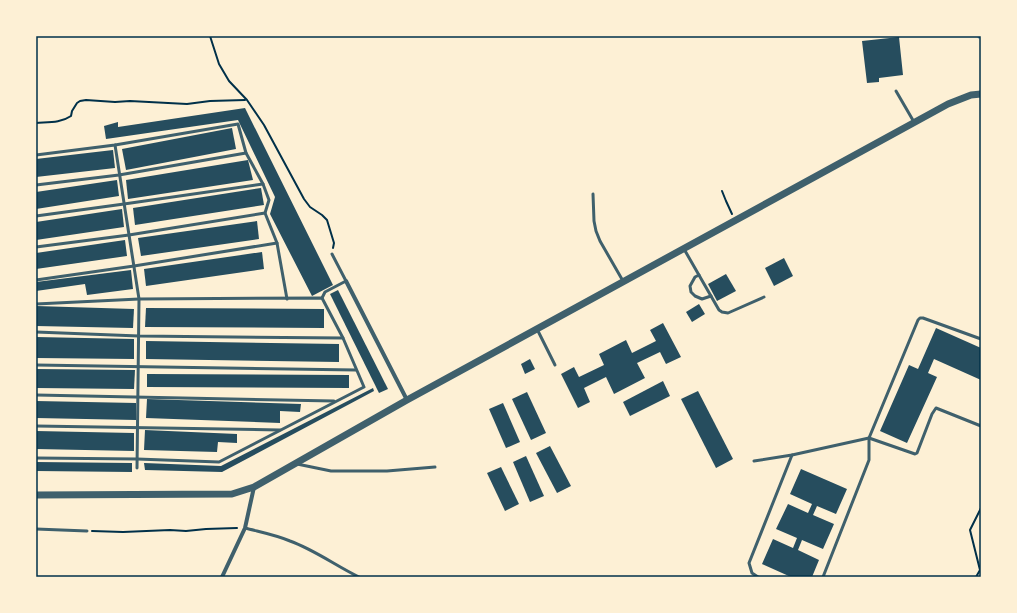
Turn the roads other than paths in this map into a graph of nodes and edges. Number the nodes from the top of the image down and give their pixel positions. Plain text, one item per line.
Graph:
1 (896, 91) dead end
2 (981, 94) edge
3 (914, 122) junction
4 (115, 145) junction
5 (246, 153) junction
6 (36, 155) edge
7 (119, 175) junction
8 (36, 184) edge
9 (264, 184) junction
10 (593, 194) dead end
11 (124, 204) junction
12 (265, 213) junction
13 (36, 216) edge
14 (129, 235) junction
15 (277, 243) junction
16 (36, 247) edge
17 (684, 249) junction
18 (332, 254) road end
19 (134, 266) junction
20 (700, 275) junction
21 (36, 280) edge
22 (346, 281) junction
23 (624, 282) junction
24 (711, 296) junction
25 (764, 297) dead end
26 (287, 298) junction
27 (322, 298) junction
28 (139, 299) junction
29 (36, 304) edge
30 (537, 329) junction
31 (36, 332) edge
32 (139, 336) junction
33 (343, 338) junction
34 (981, 339) edge
35 (36, 365) edge
36 (555, 365) dead end
37 (138, 367) junction
38 (356, 370) junction
39 (36, 395) edge
40 (138, 398) junction
41 (407, 400) junction
42 (336, 401) junction
43 (36, 426) edge
44 (981, 426) edge
45 (138, 428) junction
46 (281, 430) junction
47 (869, 438) junction
48 (792, 455) junction
49 (36, 458) edge
50 (137, 459) junction
51 (754, 461) dead end
52 (295, 464) junction
53 (436, 467) dead end
54 (136, 468) dead end
55 (254, 487) junction
56 (36, 495) edge
57 (245, 528) junction
58 (36, 529) edge
59 (87, 530) road end
60 (222, 577) edge
61 (360, 577) edge
62 (758, 577) edge
63 (823, 577) edge

1 - 3 lane
2 - 3 street
3 - 17 street
4 - 5 lane
4 - 6 lane
4 - 7 lane
5 - 7 lane
5 - 9 lane
7 - 8 lane
7 - 11 lane
9 - 11 lane
9 - 12 lane
10 - 23 lane
11 - 13 lane
11 - 14 lane
12 - 14 lane
12 - 15 lane
14 - 16 lane
14 - 19 lane
15 - 19 lane
15 - 26 lane
17 - 20 lane
17 - 23 street
18 - 22 lane
19 - 21 lane
19 - 28 lane
20 - 24 lane
20 - 24 lane
22 - 27 lane
22 - 41 street
23 - 30 street
24 - 25 lane
26 - 27 lane
26 - 28 lane
27 - 33 lane
28 - 29 lane
28 - 32 lane
30 - 36 lane
30 - 41 street
31 - 32 lane
32 - 33 lane
32 - 37 lane
33 - 38 lane
34 - 47 lane
35 - 37 lane
37 - 38 lane
37 - 40 lane
38 - 42 lane
39 - 40 lane
40 - 42 lane
40 - 45 lane
41 - 52 street
42 - 46 lane
43 - 45 lane
44 - 47 lane
45 - 46 lane
45 - 50 lane
46 - 50 lane
47 - 48 lane
47 - 63 lane
48 - 51 lane
48 - 62 lane
49 - 50 lane
50 - 54 lane
52 - 53 lane
52 - 55 street
55 - 56 street
55 - 57 street
57 - 60 street
57 - 61 lane
58 - 59 lane

